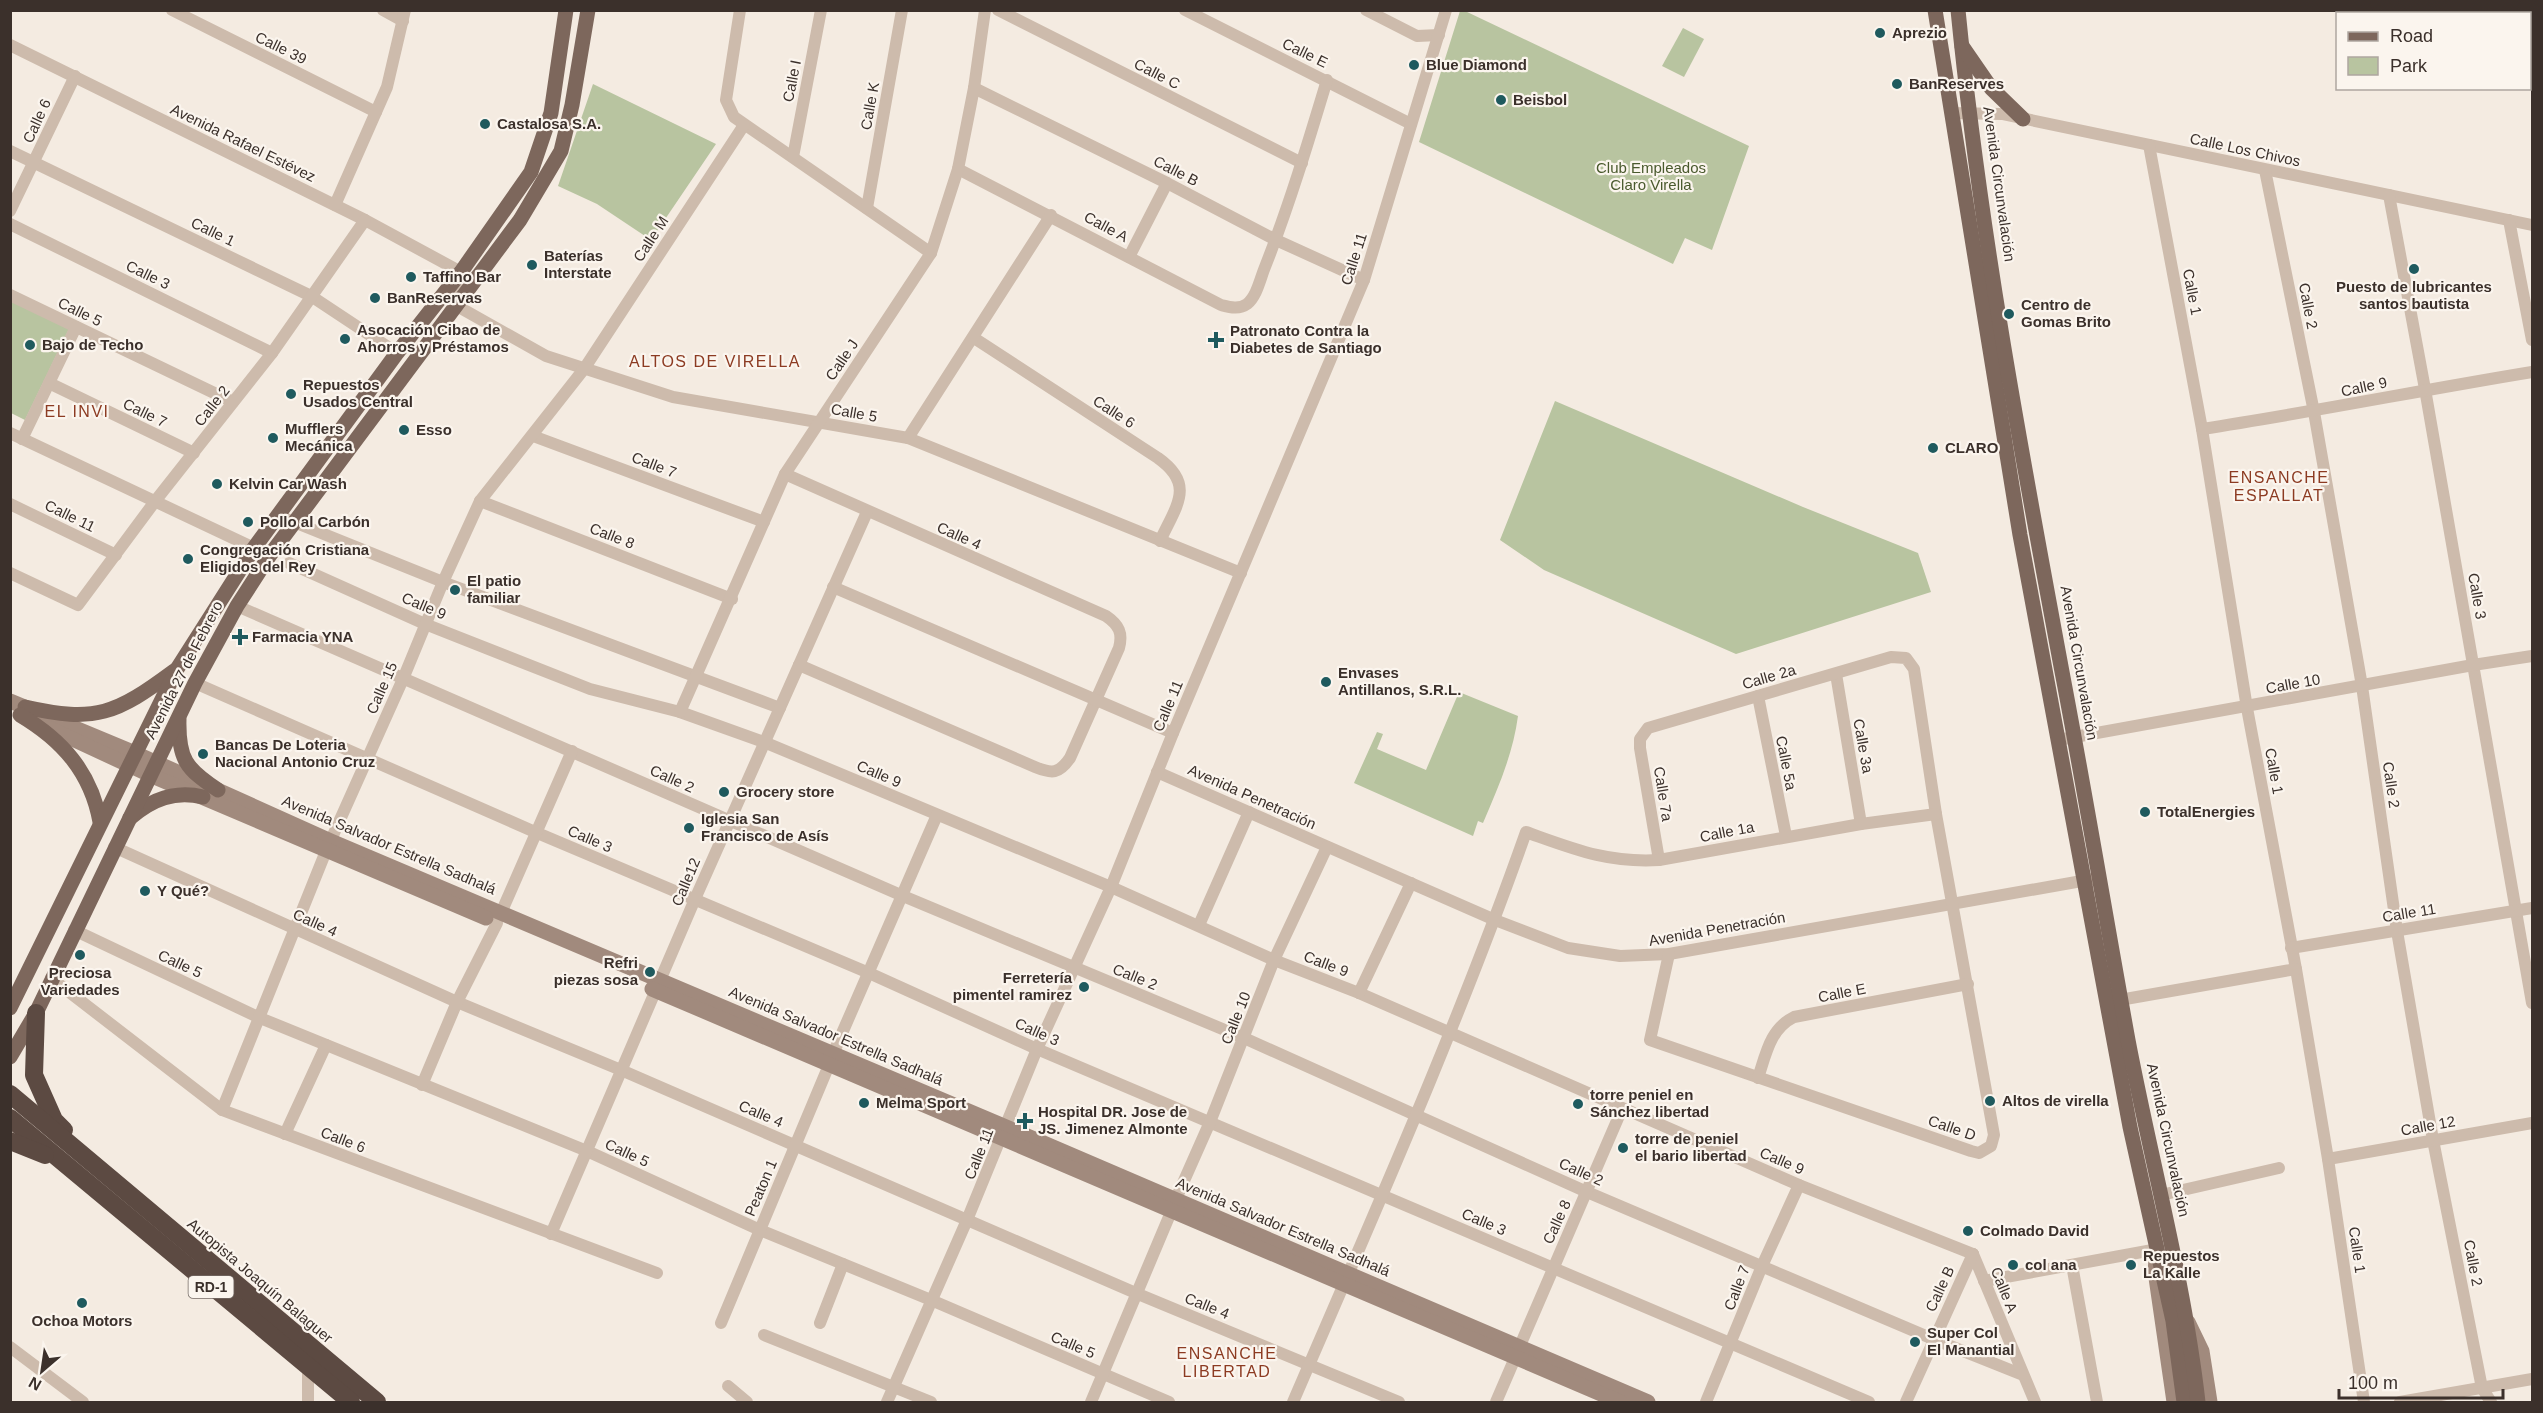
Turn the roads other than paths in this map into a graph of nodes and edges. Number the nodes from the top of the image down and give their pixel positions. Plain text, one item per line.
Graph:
1 (172, 10) edge
2 (382, 10) edge
3 (567, 10) edge
4 (588, 10) edge
5 (740, 10) edge
6 (821, 10) edge
7 (902, 10) edge
8 (985, 10) edge
9 (998, 10) edge
10 (1185, 10) edge
11 (1366, 10) edge
12 (1446, 10) edge
13 (1929, 10) edge
14 (1935, 10) edge
15 (1958, 10) edge
16 (404, 16) edge
17 (1938, 27) junction
18 (1439, 35) junction
19 (10, 45) edge
20 (1961, 45) junction
21 (75, 76) junction
22 (1326, 80) junction
23 (974, 88) junction
24 (376, 112) junction
25 (1951, 113) junction
26 (1970, 114) junction
27 (2023, 119) junction
28 (1412, 124) junction
29 (744, 125) junction
30 (2149, 145) junction
31 (10, 151) edge
32 (793, 157) junction
33 (34, 162) junction
34 (1302, 163) junction
35 (958, 169) junction
36 (2265, 170) junction
37 (1167, 183) junction
38 (2389, 195) junction
39 (335, 205) junction
40 (867, 208) junction
41 (10, 211) edge
42 (1051, 215) junction
43 (365, 220) junction
44 (2509, 220) junction
45 (10, 224) edge
46 (2532, 225) edge
47 (1276, 240) junction
48 (931, 253) junction
49 (1130, 256) junction
50 (461, 272) junction
51 (1364, 280) junction
52 (10, 295) edge
53 (311, 296) junction
54 (457, 306) junction
55 (76, 327) junction
56 (974, 338) junction
57 (2532, 340) edge
58 (272, 353) junction
59 (397, 353) junction
60 (584, 369) junction
61 (2532, 372) edge
62 (49, 383) junction
63 (2425, 390) junction
64 (233, 402) junction
65 (2314, 412) junction
66 (819, 422) junction
67 (2202, 429) junction
68 (16, 436) edge
69 (533, 436) junction
70 (908, 438) junction
71 (194, 453) junction
72 (785, 474) junction
73 (156, 500) junction
74 (480, 501) junction
75 (10, 504) edge
76 (867, 512) junction
77 (279, 516) junction
78 (295, 522) junction
79 (764, 522) junction
80 (1160, 540) junction
81 (254, 548) junction
82 (116, 555) junction
83 (290, 563) dead end
84 (10, 573) edge
85 (1241, 573) junction
86 (443, 582) junction
87 (833, 588) junction
88 (732, 598) junction
89 (237, 606) junction
90 (425, 624) junction
91 (2532, 656) edge
92 (1906, 658) joint
93 (799, 665) junction
94 (2474, 665) junction
95 (177, 669) junction
96 (1836, 674) junction
97 (697, 677) junction
98 (404, 679) junction
99 (195, 683) junction
100 (2362, 687) junction
101 (1758, 696) junction
102 (1096, 700) junction
103 (16, 708) edge
104 (780, 708) junction
105 (2247, 708) junction
106 (680, 712) junction
107 (179, 717) junction
108 (1173, 733) junction
109 (1643, 733) joint
110 (2075, 738) junction
111 (2058, 740) junction
112 (764, 742) junction
113 (572, 751) junction
114 (132, 759) junction
115 (367, 759) junction
116 (153, 768) junction
117 (1157, 772) junction
118 (218, 790) junction
119 (203, 797) junction
120 (1249, 812) junction
121 (1936, 814) junction
122 (937, 815) junction
123 (128, 820) junction
124 (729, 821) junction
125 (100, 822) junction
126 (1861, 824) junction
127 (535, 832) junction
128 (1786, 836) junction
129 (329, 846) junction
130 (114, 847) junction
131 (1327, 847) junction
132 (1659, 860) junction
133 (2099, 878) junction
134 (2083, 880) junction
135 (1411, 883) junction
136 (1111, 886) junction
137 (903, 896) junction
138 (695, 898) junction
139 (1952, 903) junction
140 (2532, 908) edge
141 (2517, 911) junction
142 (499, 918) junction
143 (1495, 920) junction
144 (1199, 925) junction
145 (74, 930) junction
146 (295, 930) junction
147 (2397, 931) junction
148 (2291, 948) junction
149 (1670, 954) junction
150 (1274, 960) junction
151 (1075, 968) junction
152 (2296, 969) junction
153 (869, 973) junction
154 (51, 978) junction
155 (1968, 984) junction
156 (658, 986) junction
157 (1359, 993) junction
158 (2114, 1001) junction
159 (457, 1002) junction
160 (2532, 1003) edge
161 (10, 1008) edge
162 (36, 1014) junction
163 (260, 1018) junction
164 (1450, 1033) junction
165 (1244, 1038) junction
166 (326, 1045) junction
167 (1037, 1048) junction
168 (10, 1057) edge
169 (831, 1060) junction
170 (621, 1070) junction
171 (1758, 1078) junction
172 (422, 1085) junction
173 (10, 1094) edge
174 (1622, 1109) junction
175 (222, 1110) junction
176 (1414, 1114) junction
177 (10, 1118) edge
178 (1210, 1122) junction
179 (2532, 1123) edge
180 (1004, 1132) junction
181 (285, 1134) junction
182 (2433, 1140) junction
183 (10, 1142) edge
184 (795, 1145) junction
185 (587, 1151) junction
186 (2328, 1159) junction
187 (2279, 1168) dead end
188 (72, 1171) junction
189 (1799, 1185) junction
190 (120, 1186) junction
191 (1587, 1192) junction
192 (1381, 1194) junction
193 (2161, 1195) junction
194 (1173, 1206) junction
195 (968, 1220) junction
196 (760, 1230) junction
197 (551, 1233) junction
198 (2158, 1249) junction
199 (1973, 1254) junction
200 (843, 1264) junction
201 (2072, 1265) junction
202 (1762, 1266) junction
203 (1553, 1268) junction
204 (657, 1273) dead end
205 (1347, 1280) junction
206 (1984, 1281) junction
207 (1138, 1294) junction
208 (931, 1300) junction
209 (2186, 1318) junction
210 (721, 1323) dead end
211 (820, 1323) dead end
212 (764, 1335) dead end
213 (1933, 1339) junction
214 (1731, 1344) junction
215 (10, 1347) edge
216 (1517, 1353) junction
217 (1310, 1364) junction
218 (308, 1366) junction
219 (1103, 1374) junction
220 (2023, 1375) junction
221 (2532, 1379) edge
222 (728, 1386) dead end
223 (894, 1388) junction
224 (2482, 1388) junction
225 (83, 1402) edge
226 (308, 1402) edge
227 (351, 1402) edge
228 (377, 1402) edge
229 (747, 1402) edge
230 (887, 1402) edge
231 (931, 1402) edge
232 (1091, 1402) edge
233 (1169, 1402) edge
234 (1293, 1402) edge
235 (1399, 1402) edge
236 (1496, 1402) edge
237 (1620, 1402) edge
238 (1648, 1402) edge
239 (1706, 1402) edge
240 (1869, 1402) edge
241 (1906, 1402) edge
242 (2035, 1402) edge
243 (2097, 1402) edge
244 (2174, 1402) edge
245 (2184, 1402) edge
246 (2198, 1402) edge
247 (2210, 1402) edge
248 (2364, 1402) edge
249 (2400, 1402) edge
250 (2491, 1402) edge

1 - 24 street, Calle 39
2 - 16 street
3 - 50 main road, Avenida 27 de Febrero
4 - 54 main road, Avenida 27 de Febrero
5 - 29 street
6 - 32 street, Calle I
7 - 40 street, Calle K
8 - 23 street, Calle J
9 - 34 street, Calle C
10 - 22 street, Calle E
11 - 18 street
12 - 18 street, Calle 11
13 - 17 main road
14 - 17 main road, Avenida Circunvalación
15 - 20 main road, Avenida Circunvalación
16 - 24 street
17 - 25 main road, Avenida Circunvalación
18 - 28 street, Calle 11
19 - 21 street, Avenida Rafael Estévez
20 - 26 main road, Avenida Circunvalación
20 - 27 main road
21 - 33 street, Calle 6
21 - 39 street, Avenida Rafael Estévez
22 - 28 street, Calle E
22 - 34 street
23 - 35 street, Calle J
23 - 37 street, Calle B
24 - 39 street
25 - 26 street, Calle Los Chivos
25 - 111 main road, Avenida Circunvalación
26 - 27 street, Calle Los Chivos
26 - 110 main road, Avenida Circunvalación
27 - 30 street, Calle Los Chivos
28 - 51 street, Calle 11
29 - 32 street
29 - 60 street, Calle M
30 - 36 street, Calle Los Chivos
30 - 67 street, Calle 1
31 - 33 street, Calle 1
32 - 40 street
33 - 41 street, Calle 6
33 - 53 street, Calle 1
34 - 47 street
35 - 42 street, Calle A
35 - 48 street, Calle J
36 - 38 street, Calle Los Chivos
36 - 65 street, Calle 2
37 - 47 street, Calle B
37 - 49 street
38 - 44 street, Calle Los Chivos
38 - 63 street, Calle 3
39 - 43 street, Avenida Rafael Estévez
40 - 48 street
42 - 49 street, Calle A
42 - 56 street
43 - 50 street, Avenida Rafael Estévez
43 - 53 street, Calle 2
44 - 46 street, Calle Los Chivos
44 - 57 street
45 - 58 street, Calle 3
47 - 49 street, Calle A
47 - 51 street, Calle B
48 - 66 street, Calle J
50 - 54 street
50 - 59 main road, Avenida 27 de Febrero
51 - 85 street, Calle 11
52 - 55 street, Calle 5
53 - 58 street, Calle 2
53 - 59 street, Calle 1
54 - 60 street, Calle 5
54 - 78 main road, Avenida 27 de Febrero
55 - 62 street
55 - 64 street, Calle 5
56 - 70 street
56 - 80 street, Calle 6
58 - 64 street, Calle 2
59 - 77 main road, Avenida 27 de Febrero
60 - 66 street, Calle 5
60 - 69 street, Calle 15
61 - 63 street, Calle 9
62 - 68 street
62 - 71 street, Calle 7
63 - 65 street, Calle 9
63 - 94 street, Calle 3
64 - 71 street, Calle 2
65 - 67 street, Calle 9
65 - 100 street, Calle 2
66 - 70 street, Calle 5
66 - 72 street, Calle J
67 - 105 street, Calle 1
68 - 73 street
69 - 74 street, Calle 15
69 - 79 street, Calle 7
70 - 80 street, Calle 5
71 - 73 street, Calle 2
72 - 76 street, Calle 4
72 - 79 street, Calle J
73 - 81 street
73 - 82 street, Calle 2
74 - 86 street, Calle 15
74 - 88 street, Calle 8
75 - 82 street, Calle 11
76 - 87 street, Calle12
76 - 102 street, Calle 4
77 - 78 street, Calle 9
77 - 81 main road, Avenida 27 de Febrero
78 - 86 street, Calle 9
78 - 89 main road, Avenida 27 de Febrero
79 - 88 street, Calle J
80 - 85 street, Calle 5
81 - 95 main road, Avenida 27 de Febrero
82 - 84 street, Calle 2
83 - 90 street, Calle 9
85 - 108 street, Calle 11
86 - 90 street, Calle 15
86 - 97 street, Calle 9
87 - 93 street, Calle12
87 - 102 street
88 - 97 street, Calle J
89 - 98 street, Calle 2
89 - 99 main road, Avenida 27 de Febrero
90 - 98 street, Calle 15
90 - 106 street, Calle 9
91 - 94 street, Calle 10
92 - 96 street, Calle 2a
92 - 121 street, Calle D
93 - 102 street
93 - 104 street, Calle12
94 - 100 street, Calle 10
94 - 141 street, Calle 3
95 - 103 main road
95 - 114 main road, Avenida 27 de Febrero
96 - 101 street, Calle 2a
96 - 126 street, Calle 3a
97 - 104 street, Calle 9
97 - 106 street, Calle J
98 - 113 street, Calle 2
98 - 115 street, Calle 15
99 - 107 main road, Avenida 27 de Febrero
99 - 115 street, Calle 3
100 - 105 street, Calle 10
100 - 147 street, Calle 2
101 - 109 street, Calle 2a
101 - 128 street, Calle 5a
102 - 108 street
103 - 114 main road, Avenida Salvador Estrella Sadhalá
103 - 125 main road
104 - 112 street, Calle12
105 - 110 street, Calle 10
105 - 148 street, Calle 1
106 - 112 street, Calle 9
107 - 116 main road, Avenida 27 de Febrero
107 - 118 main road
108 - 117 street, Calle 11
109 - 132 street, Calle 7a
110 - 111 street, Calle 10
110 - 133 main road, Avenida Circunvalación
111 - 134 main road, Avenida Circunvalación
112 - 122 street, Calle 9
112 - 124 street, Calle12
113 - 124 street, Calle 2
113 - 127 street
114 - 116 main road, Avenida Salvador Estrella Sadhalá
114 - 125 main road, Avenida 27 de Febrero
115 - 127 street, Calle 3
115 - 129 street, Calle 15
116 - 118 main road, Avenida Salvador Estrella Sadhalá
116 - 119 main road, Avenida Salvador Estrella Sadhalá
116 - 123 main road, Avenida 27 de Febrero
117 - 120 street, Avenida Penetración
117 - 136 street, Calle 11
118 - 129 main road, Avenida Salvador Estrella Sadhalá
119 - 123 main road
119 - 129 main road, Avenida Salvador Estrella Sadhalá
120 - 131 street, Avenida Penetración
120 - 144 street
121 - 126 street, Calle 1a
121 - 139 street, Calle D
122 - 136 street, Calle 9
122 - 137 street, Peaton 1
123 - 130 main road, Avenida 27 de Febrero
124 - 137 street, Calle 2
124 - 138 street, Calle12
125 - 161 main road, Avenida 27 de Febrero
126 - 128 street, Calle 1a
127 - 138 street, Calle 3
127 - 142 street
128 - 132 street, Calle 1a
129 - 142 main road, Avenida Salvador Estrella Sadhalá
129 - 146 street, Calle 15
130 - 145 main road, Avenida 27 de Febrero
130 - 146 street, Calle 4
131 - 135 street, Avenida Penetración
131 - 150 street, Calle 10
132 - 143 street, Calle 1a
133 - 134 street, Avenida Penetración
133 - 158 main road, Avenida Circunvalación
134 - 139 street, Avenida Penetración
134 - 158 main road, Avenida Circunvalación
135 - 143 street, Avenida Penetración
135 - 157 street
136 - 144 street, Calle 9
136 - 151 street, Calle 11
137 - 151 street, Calle 2
137 - 153 street, Peaton 1
138 - 153 street, Calle 3
138 - 156 street, Calle12
139 - 149 street, Avenida Penetración
139 - 155 street, Calle D
140 - 141 street, Calle 11
141 - 147 street, Calle 11
141 - 160 street, Calle 3
142 - 156 main road, Avenida Salvador Estrella Sadhalá
142 - 159 street
143 - 149 street, Avenida Penetración
143 - 164 street
144 - 150 street, Calle 9
145 - 154 main road, Avenida 27 de Febrero
145 - 163 street, Calle 5
146 - 159 street, Calle 4
146 - 163 street, Calle 15
147 - 148 street, Calle 11
147 - 182 street, Calle 2
148 - 152 street, Calle 1
149 - 171 street, Calle D
150 - 157 street, Calle 9
150 - 165 street, Calle 10
151 - 165 street, Calle 2
151 - 167 street, Calle 11
152 - 158 street
152 - 186 street, Calle 1
153 - 167 street, Calle 3
153 - 169 street, Peaton 1
154 - 162 main road, Avenida 27 de Febrero
154 - 175 street, Calle 6
155 - 171 street, Calle E
155 - 171 street, Calle D
156 - 169 main road, Avenida Salvador Estrella Sadhalá
156 - 170 street, Calle12
157 - 164 street, Calle 9
158 - 193 main road, Avenida Circunvalación
158 - 198 main road, Avenida Circunvalación
159 - 170 street, Calle 4
159 - 172 street
162 - 168 main road, Avenida 27 de Febrero
162 - 190 highway
163 - 166 street, Calle 5
163 - 175 street, Calle 15
164 - 174 street, Calle 9
164 - 176 street
165 - 176 street, Calle 2
165 - 178 street, Calle 10
166 - 172 street, Calle 5
166 - 181 street
167 - 178 street, Calle 3
167 - 180 street, Calle 11
169 - 180 main road, Avenida Salvador Estrella Sadhalá
169 - 184 street, Peaton 1
170 - 184 street, Calle 4
170 - 185 street, Calle12
172 - 185 street, Calle 5
173 - 190 highway
174 - 189 street, Calle 9
174 - 191 street, Calle 8
175 - 181 street, Calle 6
176 - 191 street, Calle 2
176 - 192 street
177 - 188 highway
178 - 192 street, Calle 3
178 - 194 street, Calle 10
179 - 182 street, Calle 12
180 - 194 main road, Avenida Salvador Estrella Sadhalá
180 - 195 street, Calle 11
181 - 197 street, Calle 6
182 - 186 street, Calle 12
182 - 224 street, Calle 2
183 - 188 highway
184 - 195 street, Calle 4
184 - 196 street, Peaton 1
185 - 196 street, Calle 5
185 - 197 street, Calle12
186 - 248 street, Calle 1
187 - 193 street
188 - 218 highway, RD-1
189 - 199 street, Calle 9
189 - 202 street, Calle 7
190 - 228 highway, Autopista Joaquín Balaguer / RD-1
191 - 202 street, Calle 2
191 - 203 street, Calle 8
192 - 203 street, Calle 3
192 - 205 street
193 - 209 main road, Avenida Circunvalación
194 - 205 main road, Avenida Salvador Estrella Sadhalá
194 - 207 street, Calle 10
195 - 207 street, Calle 4
195 - 208 street, Calle 11
196 - 200 street, Calle 5
196 - 210 street, Peaton 1
197 - 204 street, Calle 6
198 - 201 street
198 - 244 main road, Avenida Circunvalación
198 - 245 main road, Avenida Circunvalación
199 - 206 street, Calle A
199 - 213 street, Calle B
200 - 208 street, Calle 5
200 - 211 street
201 - 206 street
201 - 243 street
202 - 213 street, Calle 2
202 - 214 street, Calle 7
203 - 214 street, Calle 3
203 - 216 street, Calle 8
205 - 216 main road, Avenida Salvador Estrella Sadhalá
205 - 217 street
206 - 220 street, Calle A
207 - 217 street, Calle 4
207 - 219 street, Calle 10
208 - 219 street, Calle 5
208 - 223 street, Calle 11
209 - 246 main road, Avenida Circunvalación
209 - 247 main road, Avenida Circunvalación
212 - 223 street
213 - 220 street, Calle 2
213 - 241 street, Calle B
214 - 239 street, Calle 7
214 - 240 street, Calle 3
215 - 225 street
216 - 236 street, Calle 8
216 - 237 main road, Avenida Salvador Estrella Sadhalá
216 - 238 main road, Avenida Salvador Estrella Sadhalá
217 - 234 street
217 - 235 street, Calle 4
218 - 226 street
218 - 227 highway, RD-1
219 - 232 street, Calle 10
219 - 233 street, Calle 5
220 - 242 street, Calle A
221 - 224 street
222 - 229 street
223 - 230 street, Calle 11
223 - 231 street
224 - 249 street
224 - 250 street, Calle 2

